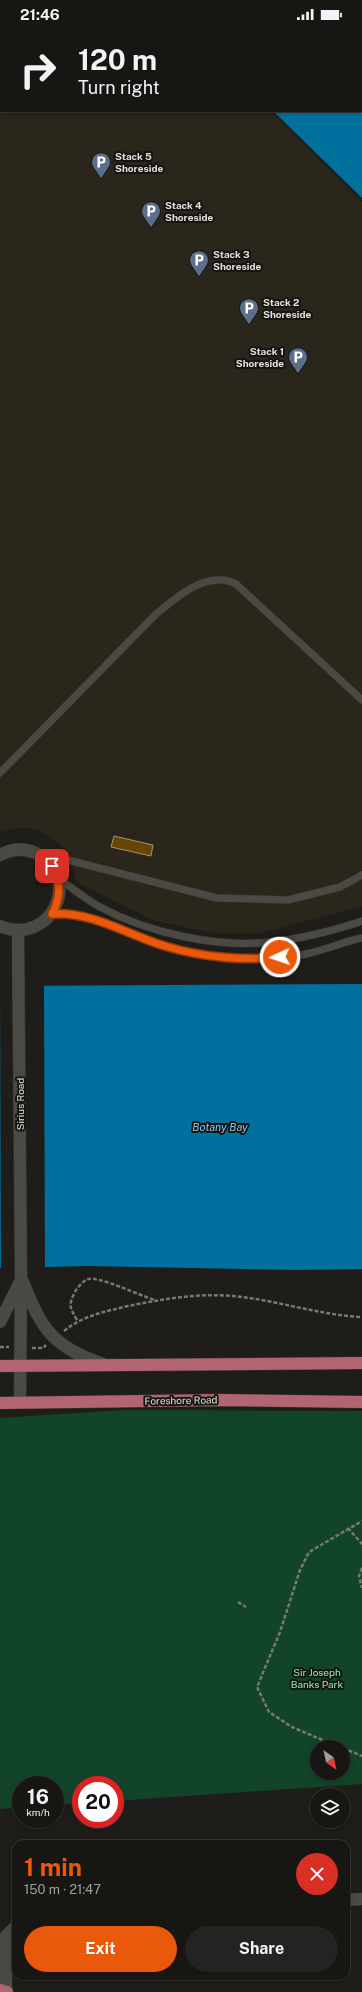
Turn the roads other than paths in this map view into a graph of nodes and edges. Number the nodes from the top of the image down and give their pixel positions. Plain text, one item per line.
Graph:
1 (362, 700) edge
2 (0, 773) edge
3 (32, 852) junction
4 (0, 855) edge
5 (362, 875) edge
6 (58, 878) junction
7 (52, 914) junction
8 (362, 921) edge
9 (0, 926) edge
10 (18, 931) junction
11 (362, 938) edge
12 (21, 1277) junction
13 (0, 1322) edge
14 (362, 1363) edge
15 (103, 1364) junction
16 (20, 1365) junction
17 (0, 1366) edge
18 (20, 1401) junction
19 (362, 1402) edge
20 (0, 1403) edge
21 (362, 1898) edge
22 (350, 1900) edge
23 (12, 1930) edge
24 (0, 1990) edge
25 (7, 1992) edge

1 - 2 lane
3 - 4 street
3 - 5 lane
3 - 6 street
6 - 7 street
6 - 8 lane
7 - 10 street
7 - 11 lane
9 - 10 street
10 - 12 street, Sirius Road
12 - 13 street, Sirius Road
12 - 15 street, Sirius Road
12 - 16 street, Sirius Road
14 - 15 main road
15 - 16 main road
16 - 17 main road
16 - 18 street, Sirius Road
18 - 19 main road, Foreshore Road
18 - 20 main road, Foreshore Road
21 - 22 street
23 - 25 street
24 - 25 main road

